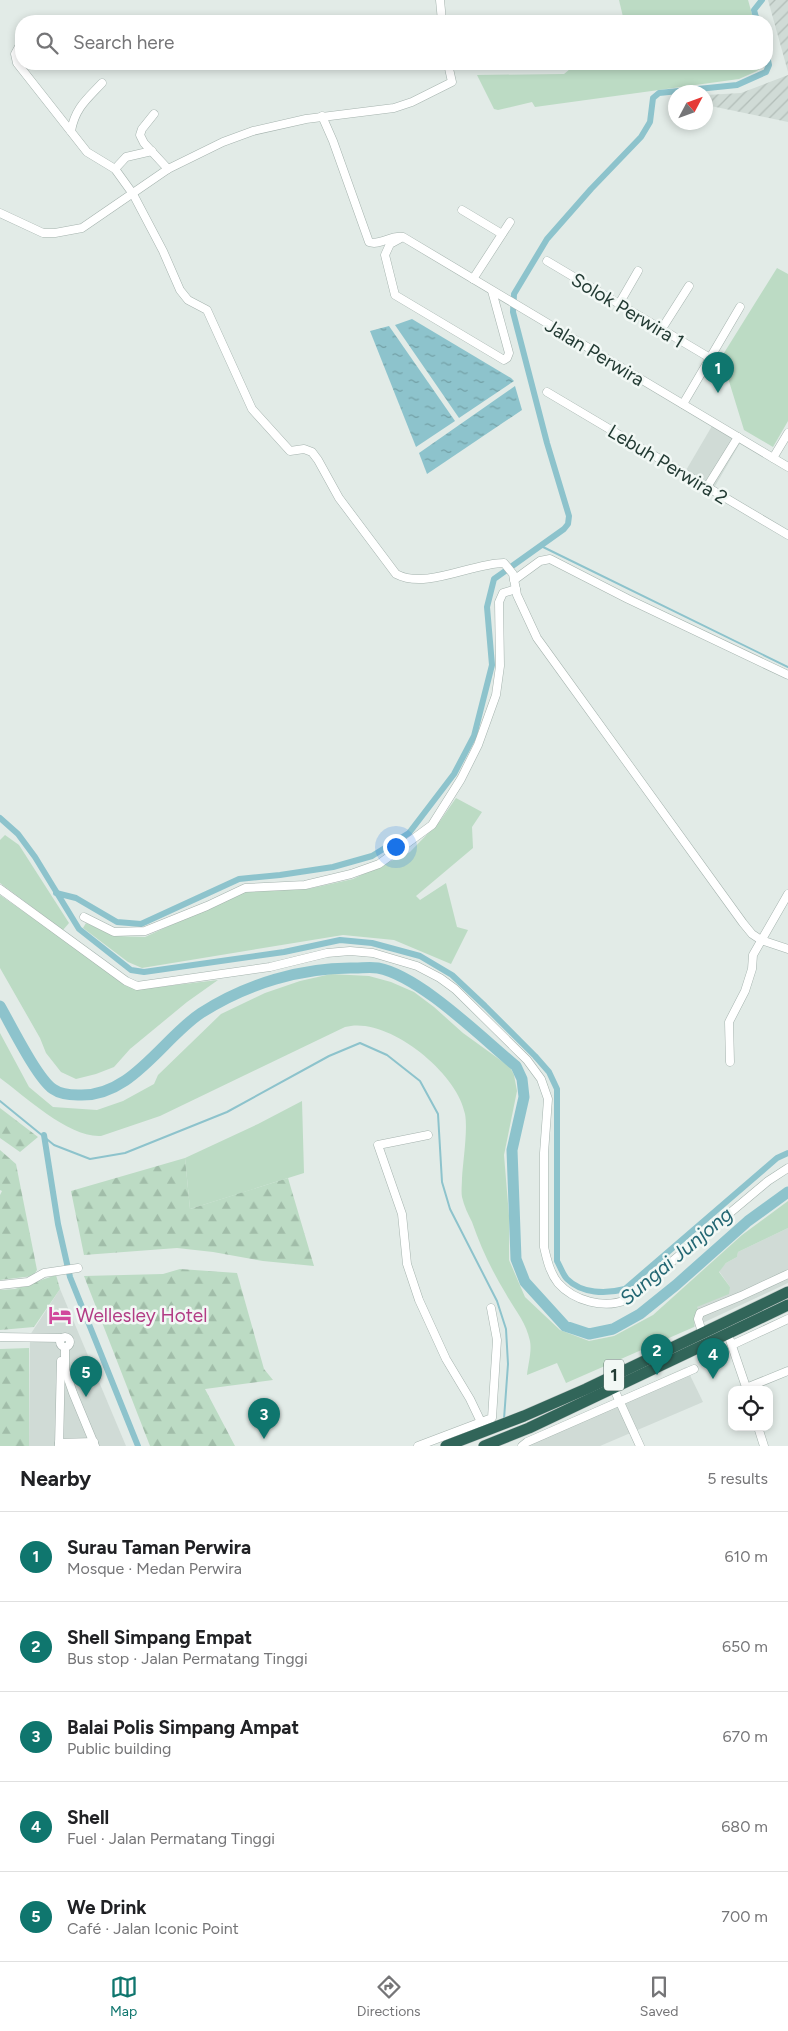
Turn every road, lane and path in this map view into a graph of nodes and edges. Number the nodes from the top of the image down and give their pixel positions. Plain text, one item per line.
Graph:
1 (440, 0) edge
2 (441, 15) edge
3 (22, 70) edge
4 (449, 70) edge
5 (102, 83) dead end
6 (154, 114) dead end
7 (322, 116) junction
8 (71, 132) junction
9 (152, 151) junction
10 (115, 169) junction
11 (168, 169) junction
12 (133, 194) junction
13 (462, 210) dead end
14 (0, 213) edge
15 (510, 222) dead end
16 (502, 234) junction
17 (403, 237) junction
18 (547, 261) dead end
19 (638, 271) dead end
20 (473, 279) junction
21 (689, 286) dead end
22 (492, 291) junction
23 (619, 304) junction
24 (740, 307) dead end
25 (662, 330) junction
26 (710, 358) junction
27 (547, 392) dead end
28 (683, 404) junction
29 (788, 433) edge
30 (738, 436) junction
31 (773, 458) junction
32 (788, 466) edge
33 (707, 487) junction
34 (788, 536) edge
35 (513, 577) junction
36 (516, 589) junction
37 (788, 675) edge
38 (0, 889) edge
39 (788, 894) edge
40 (84, 917) dead end
41 (761, 940) junction
42 (788, 949) edge
43 (730, 1062) dead end
44 (428, 1135) dead end
45 (788, 1168) edge
46 (76, 1268) dead end
47 (788, 1274) edge
48 (0, 1285) edge
49 (788, 1292) edge
50 (788, 1305) edge
51 (491, 1308) dead end
52 (788, 1319) edge
53 (702, 1332) junction
54 (0, 1337) edge
55 (730, 1339) junction
56 (63, 1343) junction
57 (694, 1369) dead end
58 (788, 1370) edge
59 (746, 1386) edge
60 (753, 1386) edge
61 (613, 1387) junction
62 (620, 1402) junction
63 (481, 1422) junction
64 (759, 1431) edge
65 (59, 1444) edge
66 (94, 1444) edge
67 (418, 1446) edge
68 (446, 1446) edge
69 (484, 1446) edge
70 (522, 1446) edge
71 (640, 1446) edge
72 (764, 1446) edge

1 - 2 street
3 - 8 street
4 - 7 street
5 - 8 street
6 - 9 street
7 - 11 street
7 - 17 street
8 - 10 street
9 - 10 street
9 - 11 street
10 - 12 street
11 - 12 street
12 - 14 street
12 - 35 street
13 - 16 street
15 - 16 street
16 - 20 street
17 - 20 street, Jalan Perwira
17 - 22 street
18 - 23 street, Solok Perwira 1
19 - 23 street
20 - 22 street, Jalan Perwira
21 - 25 street
22 - 28 street, Jalan Perwira
23 - 25 street, Solok Perwira 1
24 - 26 street
25 - 26 street, Solok Perwira 1
26 - 28 street
27 - 33 street, Lebuh Perwira 2
28 - 30 street, Jalan Perwira
29 - 31 street
30 - 31 street, Jalan Perwira
30 - 33 street
31 - 32 street, Jalan Perwira
33 - 34 street, Lebuh Perwira 2
35 - 36 street
35 - 37 street
36 - 40 street
36 - 41 street
38 - 45 street
39 - 41 street
41 - 42 street
41 - 43 street
44 - 63 street
46 - 48 street
47 - 53 street
49 - 53 highway, 1
50 - 55 highway, 1
51 - 63 street
52 - 55 street
53 - 68 highway, 1
54 - 56 street
55 - 59 street
55 - 61 highway, 1
56 - 65 street
56 - 66 street
57 - 62 street
58 - 60 street
61 - 62 street
61 - 69 highway, 1
62 - 70 street
62 - 71 street
63 - 67 street
64 - 72 street
65 - 66 street

